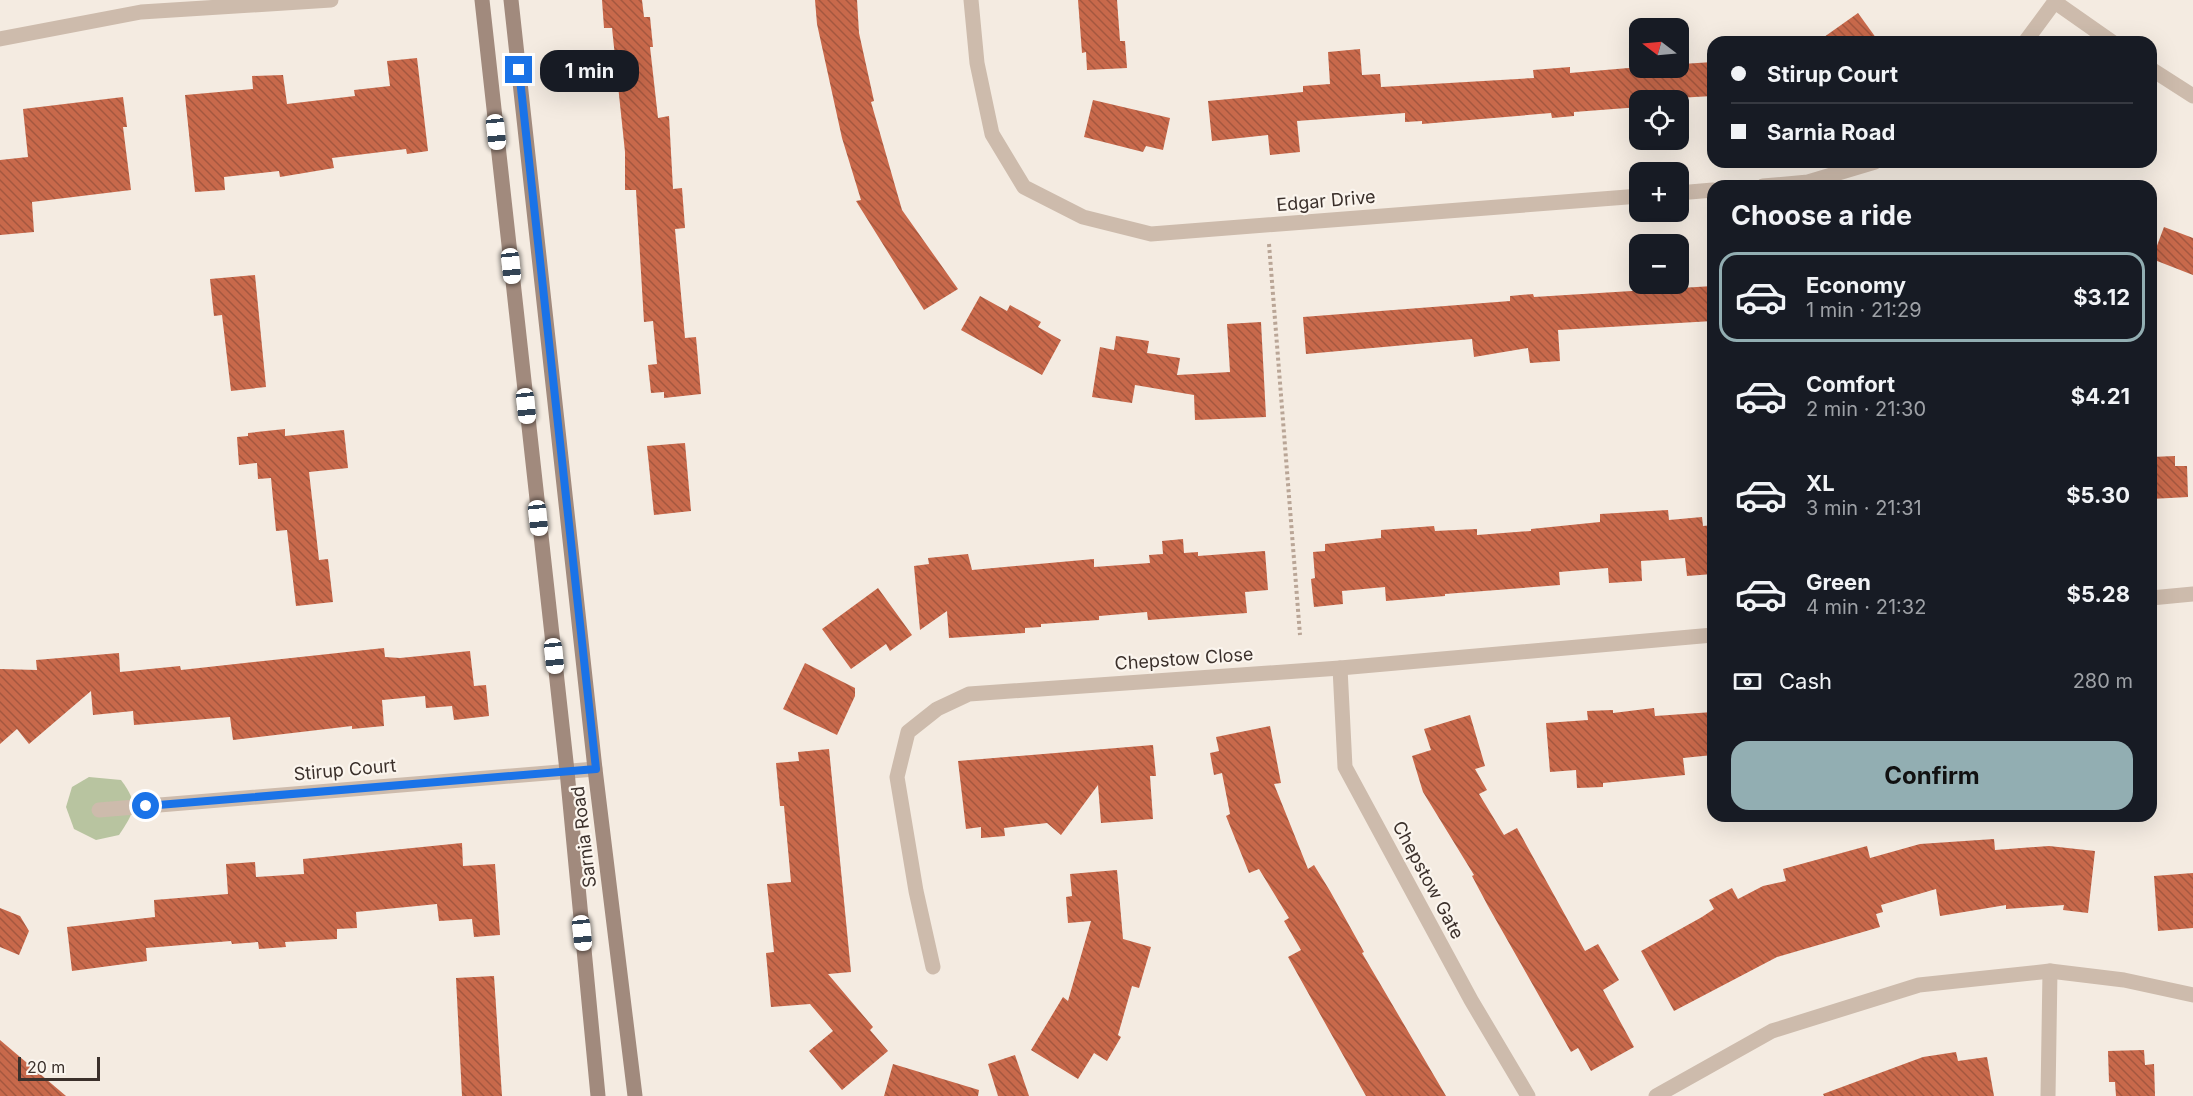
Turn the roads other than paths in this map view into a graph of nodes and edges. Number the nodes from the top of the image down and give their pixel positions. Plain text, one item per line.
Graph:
1 (331, 0) edge
2 (482, 0) edge
3 (511, 0) edge
4 (971, 0) edge
5 (2056, 1) edge
6 (2030, 36) edge
7 (2104, 36) edge
8 (0, 39) edge
9 (2157, 73) edge
10 (2193, 96) edge
11 (1855, 168) edge
12 (1815, 180) edge
13 (1707, 191) edge
14 (1689, 192) edge
15 (1629, 197) edge
16 (2193, 594) edge
17 (2157, 597) edge
18 (1707, 637) edge
19 (1340, 668) junction
20 (596, 769) junction
21 (567, 771) junction
22 (99, 810) dead end
23 (933, 967) dead end
24 (2050, 971) junction
25 (2193, 995) edge
26 (598, 1096) edge
27 (635, 1096) edge
28 (1528, 1096) edge
29 (1656, 1096) edge
30 (2048, 1096) edge

1 - 8 street
2 - 21 main road, Sarnia Road
3 - 20 main road, Sarnia Road
4 - 15 street, Edgar Drive
5 - 6 street
5 - 7 street
9 - 10 street
11 - 12 street
13 - 14 street
16 - 17 street
18 - 19 street, Chepstow Close
19 - 23 street, Chepstow Close
19 - 28 street, Chepstow Gate
20 - 21 street, Stirup Court
20 - 27 main road, Sarnia Road
21 - 22 street, Stirup Court
21 - 26 main road, Sarnia Road
24 - 25 street
24 - 29 street
24 - 30 street

